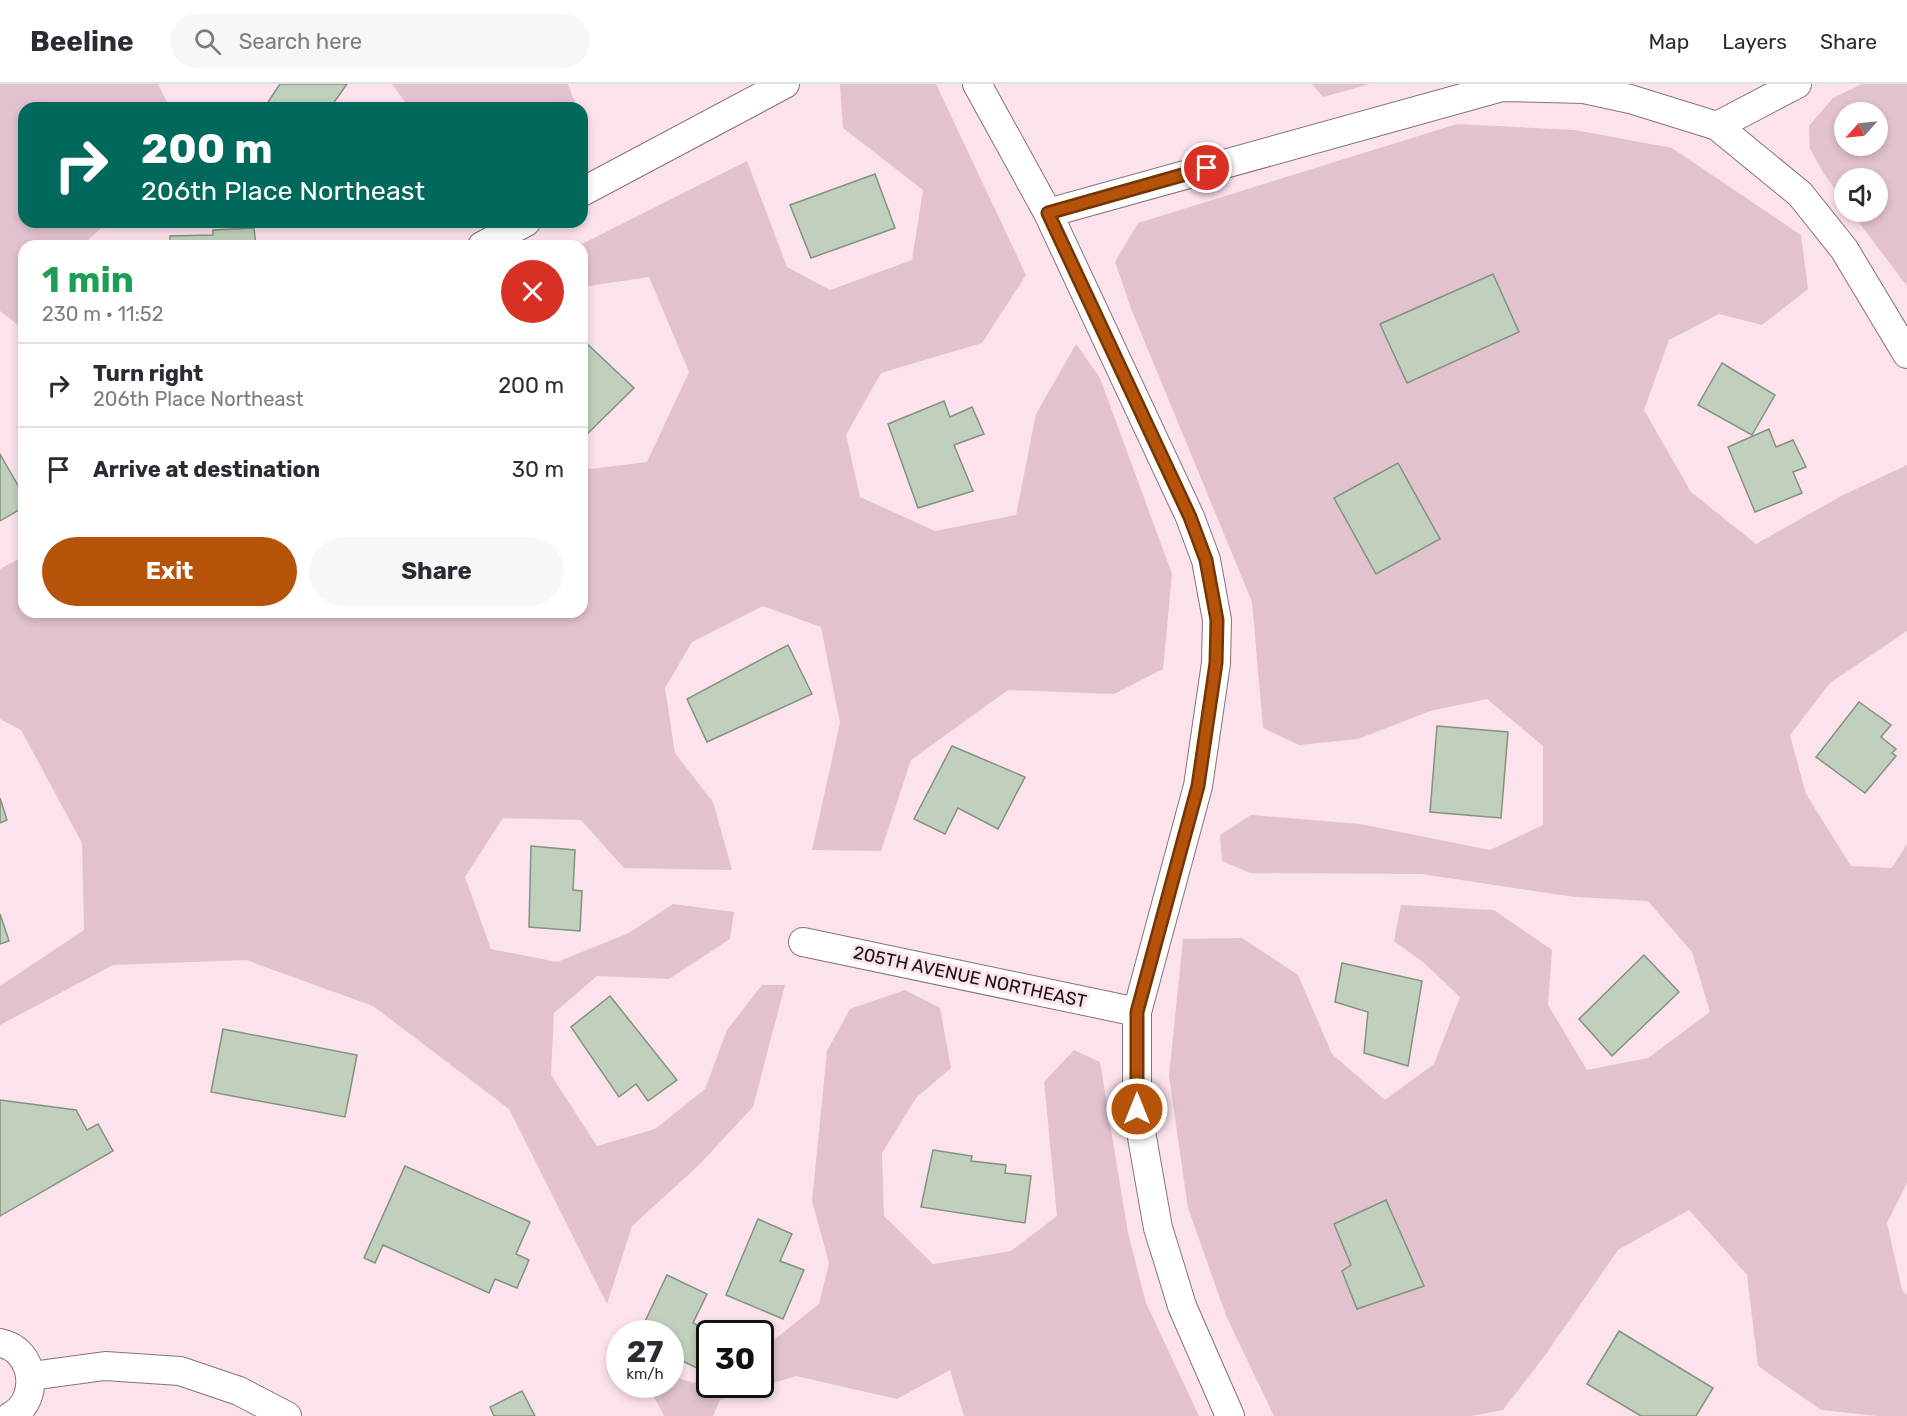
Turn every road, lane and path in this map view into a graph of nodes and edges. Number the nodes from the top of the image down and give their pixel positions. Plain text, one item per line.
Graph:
1 (784, 84) edge
2 (977, 84) edge
3 (1797, 84) edge
4 (1584, 86) edge
5 (1717, 126) junction
6 (588, 189) edge
7 (1048, 213) junction
8 (515, 228) edge
9 (493, 240) edge
10 (1907, 354) edge
11 (804, 942) dead end
12 (1137, 1012) junction
13 (0, 1343) edge
14 (31, 1376) junction
15 (11, 1416) edge
16 (287, 1416) edge
17 (1230, 1416) edge

1 - 6 street
2 - 7 street
3 - 5 street
4 - 5 street
4 - 7 street
5 - 10 street
7 - 12 street
8 - 9 street
11 - 12 street, 205TH AVENUE NORTHEAST
12 - 17 street
13 - 14 street
14 - 15 street
14 - 16 street

